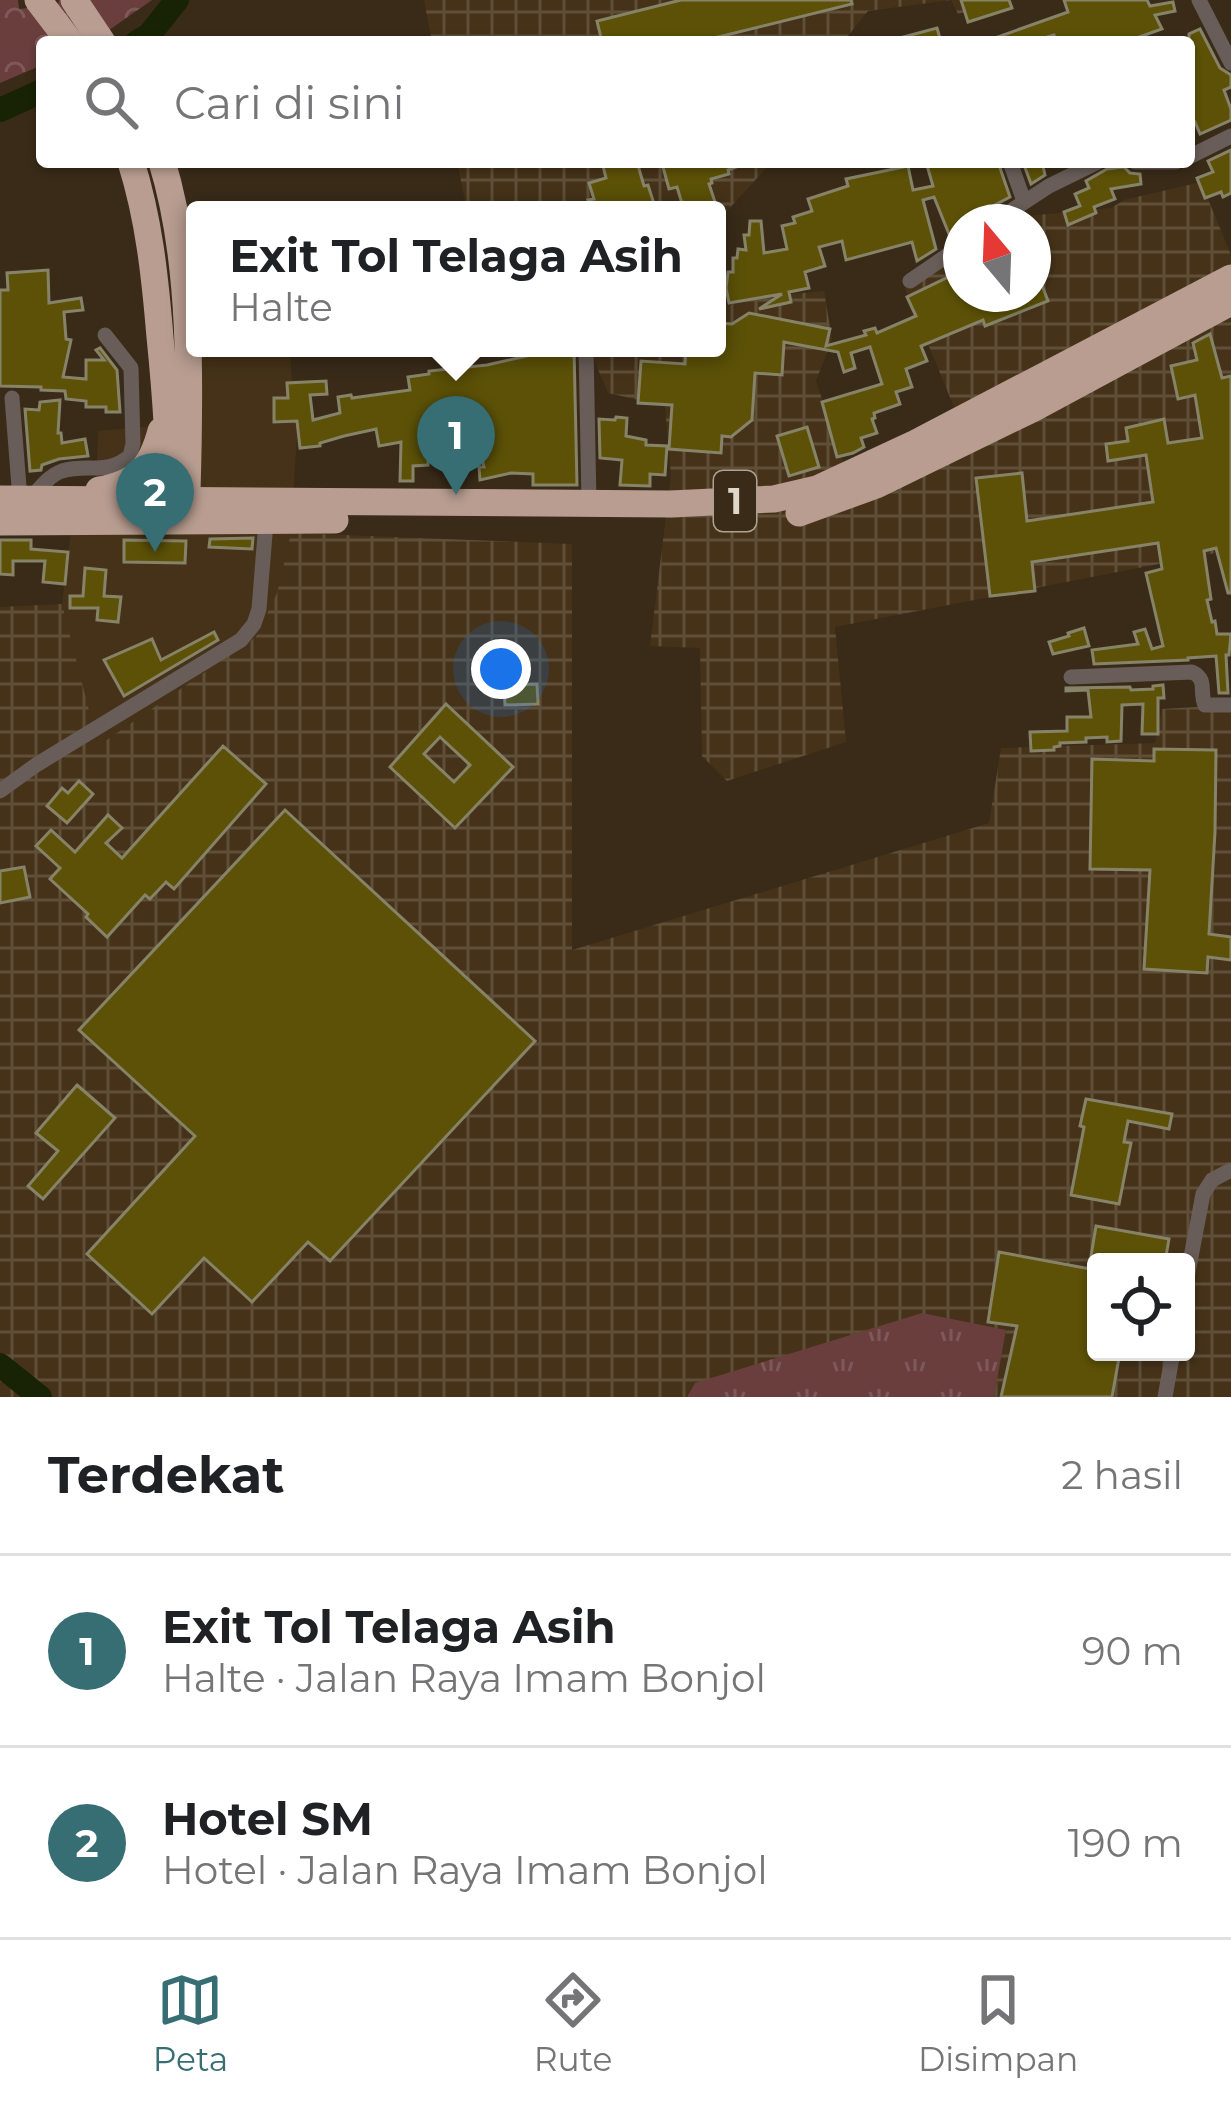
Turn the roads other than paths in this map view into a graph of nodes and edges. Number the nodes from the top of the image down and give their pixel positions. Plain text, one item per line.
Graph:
1 (38, 0) edge
2 (1199, 0) edge
3 (70, 18) edge
4 (1231, 63) edge
5 (1231, 136) edge
6 (1195, 154) edge
7 (132, 168) edge
8 (164, 168) edge
9 (1012, 168) edge
10 (1087, 168) edge
11 (1024, 201) junction
12 (1020, 204) edge
13 (943, 258) edge
14 (1231, 278) edge
15 (910, 281) dead end
16 (1231, 302) edge
17 (105, 335) dead end
18 (586, 357) edge
19 (12, 398) dead end
20 (178, 411) junction
21 (25, 499) edge
22 (292, 502) junction
23 (589, 503) junction
24 (178, 510) junction
25 (266, 521) junction
26 (0, 522) edge
27 (1071, 677) dead end
28 (1231, 705) edge
29 (0, 791) edge
30 (1231, 1170) edge
31 (1192, 1253) edge
32 (1172, 1361) edge
33 (1166, 1397) edge

1 - 3 highway
2 - 4 street
5 - 6 street
7 - 20 highway
8 - 20 highway
9 - 11 street
10 - 11 street
11 - 12 street
13 - 15 street
14 - 23 highway, 1
16 - 25 highway, 1
17 - 21 street
18 - 23 street
19 - 21 street
20 - 21 highway
20 - 22 highway
20 - 24 highway
21 - 24 highway, 1
22 - 23 highway, 1
22 - 24 highway, 1
24 - 25 highway, 1
24 - 26 highway, 1
25 - 29 street
27 - 28 street
30 - 31 street
32 - 33 street

